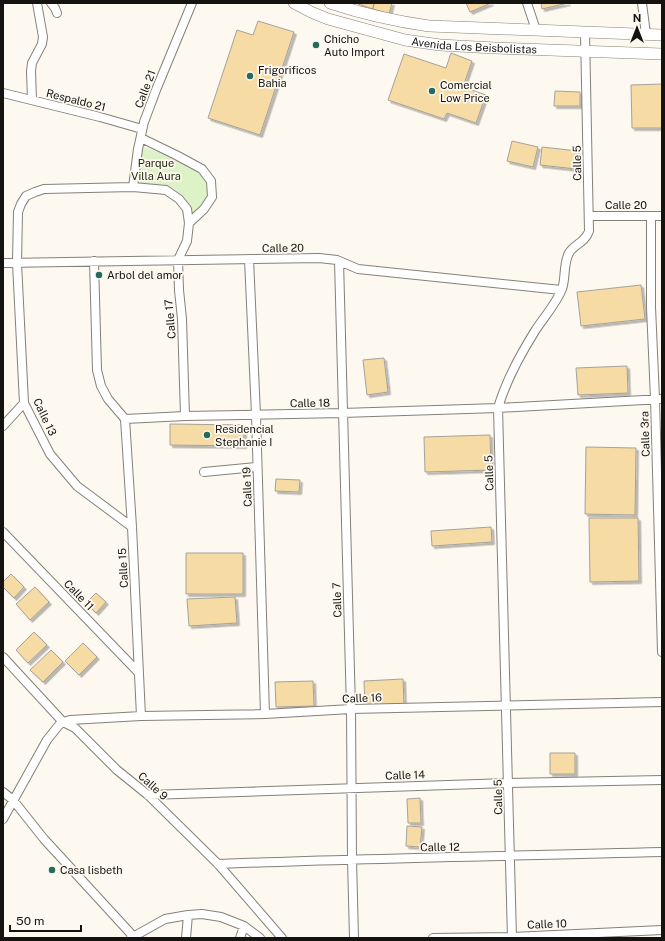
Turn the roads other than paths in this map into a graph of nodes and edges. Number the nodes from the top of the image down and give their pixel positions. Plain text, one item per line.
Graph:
1 (37, 3) edge
2 (51, 3) edge
3 (192, 3) edge
4 (294, 3) edge
5 (330, 3) edge
6 (527, 3) edge
7 (642, 3) edge
8 (57, 13) dead end
9 (536, 30) junction
10 (585, 33) junction
11 (646, 34) junction
12 (662, 35) edge
13 (586, 52) junction
14 (662, 54) edge
15 (3, 93) edge
16 (32, 100) junction
17 (141, 134) junction
18 (133, 187) junction
19 (589, 216) junction
20 (651, 216) junction
21 (662, 216) edge
22 (189, 223) junction
23 (249, 259) junction
24 (178, 260) junction
25 (94, 261) junction
26 (339, 261) junction
27 (3, 263) edge
28 (17, 263) junction
29 (561, 290) junction
30 (659, 399) edge
31 (24, 403) junction
32 (498, 408) junction
33 (342, 413) junction
34 (256, 415) junction
35 (185, 416) junction
36 (125, 419) junction
37 (3, 426) edge
38 (257, 467) junction
39 (204, 472) dead end
40 (132, 527) junction
41 (3, 532) edge
42 (662, 652) edge
43 (3, 657) edge
44 (138, 672) junction
45 (662, 702) edge
46 (506, 706) junction
47 (351, 709) junction
48 (265, 714) junction
49 (141, 716) junction
50 (63, 722) junction
51 (662, 780) edge
52 (508, 783) junction
53 (352, 788) junction
54 (3, 792) edge
55 (148, 795) junction
56 (13, 800) junction
57 (3, 818) edge
58 (662, 852) edge
59 (510, 856) junction
60 (352, 859) junction
61 (218, 864) junction
62 (188, 914) junction
63 (244, 926) junction
64 (662, 930) edge
65 (132, 937) edge
66 (512, 937) edge
67 (186, 938) edge
68 (240, 938) edge
69 (260, 938) edge
70 (282, 938) edge
71 (354, 938) edge
72 (432, 938) edge

1 - 16 street
2 - 8 street
3 - 17 street, Calle 21
4 - 13 main road, Avenida Los Beisbolistas
5 - 9 main road, Avenida Los Beisbolistas
6 - 9 street
7 - 11 street
9 - 10 main road, Avenida Los Beisbolistas
10 - 11 main road, Avenida Los Beisbolistas
10 - 13 street, Calle 5
11 - 12 main road, Avenida Los Beisbolistas
13 - 14 main road, Avenida Los Beisbolistas
13 - 19 street, Calle 5
15 - 16 street, Respaldo 21
16 - 17 street, Respaldo 21
17 - 18 street, Calle 21
17 - 22 street
18 - 22 street, Calle 17
18 - 28 street, Calle 13
19 - 20 street, Calle 20
19 - 29 street, Calle 5
20 - 21 street, Calle 20
20 - 30 street, Calle 3ra
22 - 24 street, Calle 17
23 - 24 street, Calle 20
23 - 26 street, Calle 20
23 - 34 street, Calle 19
24 - 25 street, Calle 20
24 - 35 street, Calle 17
25 - 28 street, Calle 20
25 - 36 street
26 - 29 street, Calle 20
26 - 33 street, Calle 7
27 - 28 street, Calle 20
28 - 31 street, Calle 13
29 - 32 street, Calle 5
30 - 32 street, Calle 18
30 - 42 street, Calle 3ra
31 - 37 street
31 - 40 street, Calle 13
32 - 33 street, Calle 18
32 - 46 street, Calle 5
33 - 34 street, Calle 18
33 - 47 street, Calle 7
34 - 35 street, Calle 18
34 - 38 street, Calle 19
35 - 36 street, Calle 18
36 - 40 street, Calle 15
38 - 39 street
38 - 48 street, Calle 19
40 - 44 street, Calle 15
41 - 44 street, Calle 11
43 - 50 street, Calle 9
44 - 49 street, Calle 15
45 - 46 street, Calle 16
46 - 47 street, Calle 16
46 - 52 street, Calle 5
47 - 48 street, Calle 16
47 - 53 street, Calle 7
48 - 49 street, Calle 16
49 - 50 street, Calle 16
50 - 55 street, Calle 9
50 - 56 street
51 - 52 street, Calle 14
52 - 53 street, Calle 14
52 - 59 street, Calle 5
53 - 55 street, Calle 14
53 - 60 street, Calle 7
54 - 56 street
55 - 61 street, Calle 9
56 - 57 street
56 - 65 street
58 - 59 street, Calle 12
59 - 60 street, Calle 12
59 - 66 street, Calle 5
60 - 61 street, Calle 12
60 - 71 street, Calle 7
61 - 70 street, Calle 9
62 - 63 street
62 - 65 street
62 - 67 street
63 - 68 street
63 - 69 street
64 - 66 street, Calle 10
66 - 72 street, Calle 10

